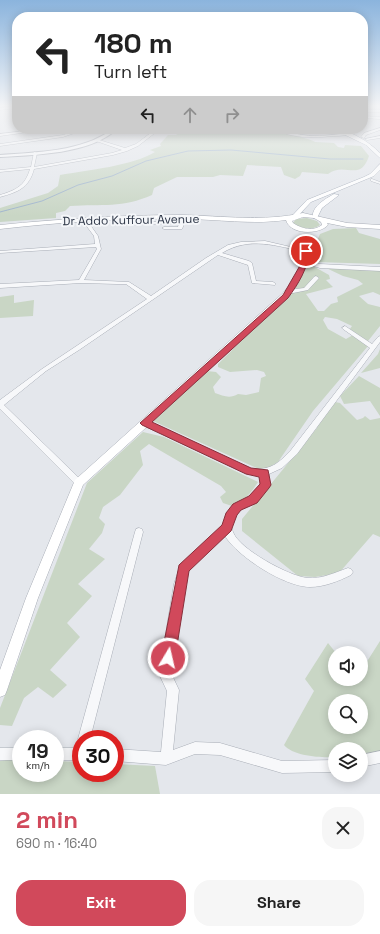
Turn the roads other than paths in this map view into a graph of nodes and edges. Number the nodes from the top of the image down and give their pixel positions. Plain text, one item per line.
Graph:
1 (21, 142) edge
2 (87, 142) edge
3 (103, 142) edge
4 (143, 142) edge
5 (364, 142) edge
6 (372, 142) edge
7 (0, 145) edge
8 (380, 149) edge
9 (126, 150) junction
10 (35, 153) junction
11 (0, 156) edge
12 (380, 156) edge
13 (380, 166) edge
14 (32, 168) junction
15 (0, 171) edge
16 (380, 174) edge
17 (372, 180) junction
18 (380, 183) edge
19 (0, 196) edge
20 (293, 217) junction
21 (315, 217) junction
22 (84, 220) junction
23 (183, 220) junction
24 (262, 220) junction
25 (323, 220) junction
26 (125, 224) dead end
27 (348, 225) junction
28 (0, 227) edge
29 (380, 227) edge
30 (164, 228) dead end
31 (295, 228) junction
32 (320, 229) junction
33 (307, 238) junction
34 (98, 245) junction
35 (306, 251) junction
36 (0, 252) edge
37 (217, 253) junction
38 (305, 262) junction
39 (380, 269) edge
40 (316, 278) dead end
41 (81, 280) junction
42 (273, 284) dead end
43 (0, 286) edge
44 (288, 292) junction
45 (151, 299) junction
46 (345, 328) dead end
47 (380, 338) edge
48 (374, 347) junction
49 (0, 404) edge
50 (145, 423) junction
51 (265, 473) junction
52 (79, 483) junction
53 (227, 528) junction
54 (139, 532) dead end
55 (348, 572) dead end
56 (0, 690) edge
57 (86, 730) edge
58 (0, 754) edge
59 (12, 754) edge
60 (124, 756) edge
61 (380, 757) edge
62 (166, 759) junction
63 (368, 760) edge
64 (328, 767) edge

1 - 7 street
2 - 10 street
3 - 9 street
4 - 9 street
5 - 12 main road
6 - 8 main road
9 - 14 street
10 - 11 street
10 - 14 street
13 - 20 main road
14 - 15 street
14 - 19 street
16 - 17 main road
17 - 18 street
17 - 21 main road
20 - 21 main road
20 - 24 main road
20 - 31 main road
21 - 25 main road
22 - 23 main road, Dr Addo Kuffour Avenue
22 - 28 main road, Dr Addo Kuffour Avenue
22 - 34 street
23 - 24 main road, Dr Addo Kuffour Avenue
23 - 26 street
23 - 30 street
24 - 31 main road
25 - 27 main road
25 - 32 main road
27 - 29 main road
27 - 32 main road
31 - 32 main road
31 - 33 main road
32 - 33 main road
33 - 35 main road
34 - 36 street
34 - 41 street
35 - 37 street
35 - 38 main road
37 - 42 street
37 - 45 street
38 - 39 street
38 - 44 main road
40 - 44 street
41 - 43 street
41 - 45 street
44 - 50 main road
45 - 49 street
46 - 48 street
47 - 48 street
48 - 51 street
49 - 52 street
50 - 51 street
50 - 52 main road
51 - 53 street
52 - 56 main road
53 - 55 street
53 - 62 street
54 - 57 street
58 - 59 street
60 - 62 street
61 - 63 street
62 - 64 street

